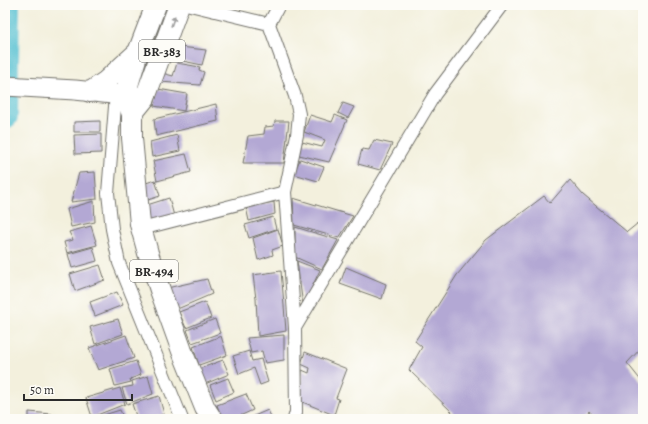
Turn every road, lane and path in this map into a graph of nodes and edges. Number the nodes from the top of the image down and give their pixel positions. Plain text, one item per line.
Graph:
1 (156, 5) edge
2 (179, 5) edge
3 (190, 5) edge
4 (279, 5) edge
5 (502, 5) edge
6 (269, 24) junction
7 (138, 52) junction
8 (5, 86) edge
9 (83, 91) junction
10 (120, 94) junction
11 (145, 98) junction
12 (132, 114) junction
13 (285, 192) junction
14 (140, 224) junction
15 (295, 328) junction
16 (182, 419) edge
17 (212, 419) edge
18 (294, 419) edge

1 - 7 highway, BR-383
11 -> 2 highway, BR-383
3 - 6 street
4 - 6 street
5 - 15 street
6 - 13 street
7 - 9 highway
7 - 10 highway, BR-383
8 - 9 main road
9 - 10 main road
10 - 11 main road
10 - 12 highway, BR-494
10 - 16 street
11 - 12 highway
12 - 14 highway, BR-494
13 - 14 street
13 - 15 street
14 - 17 highway, BR-494
15 - 18 street

